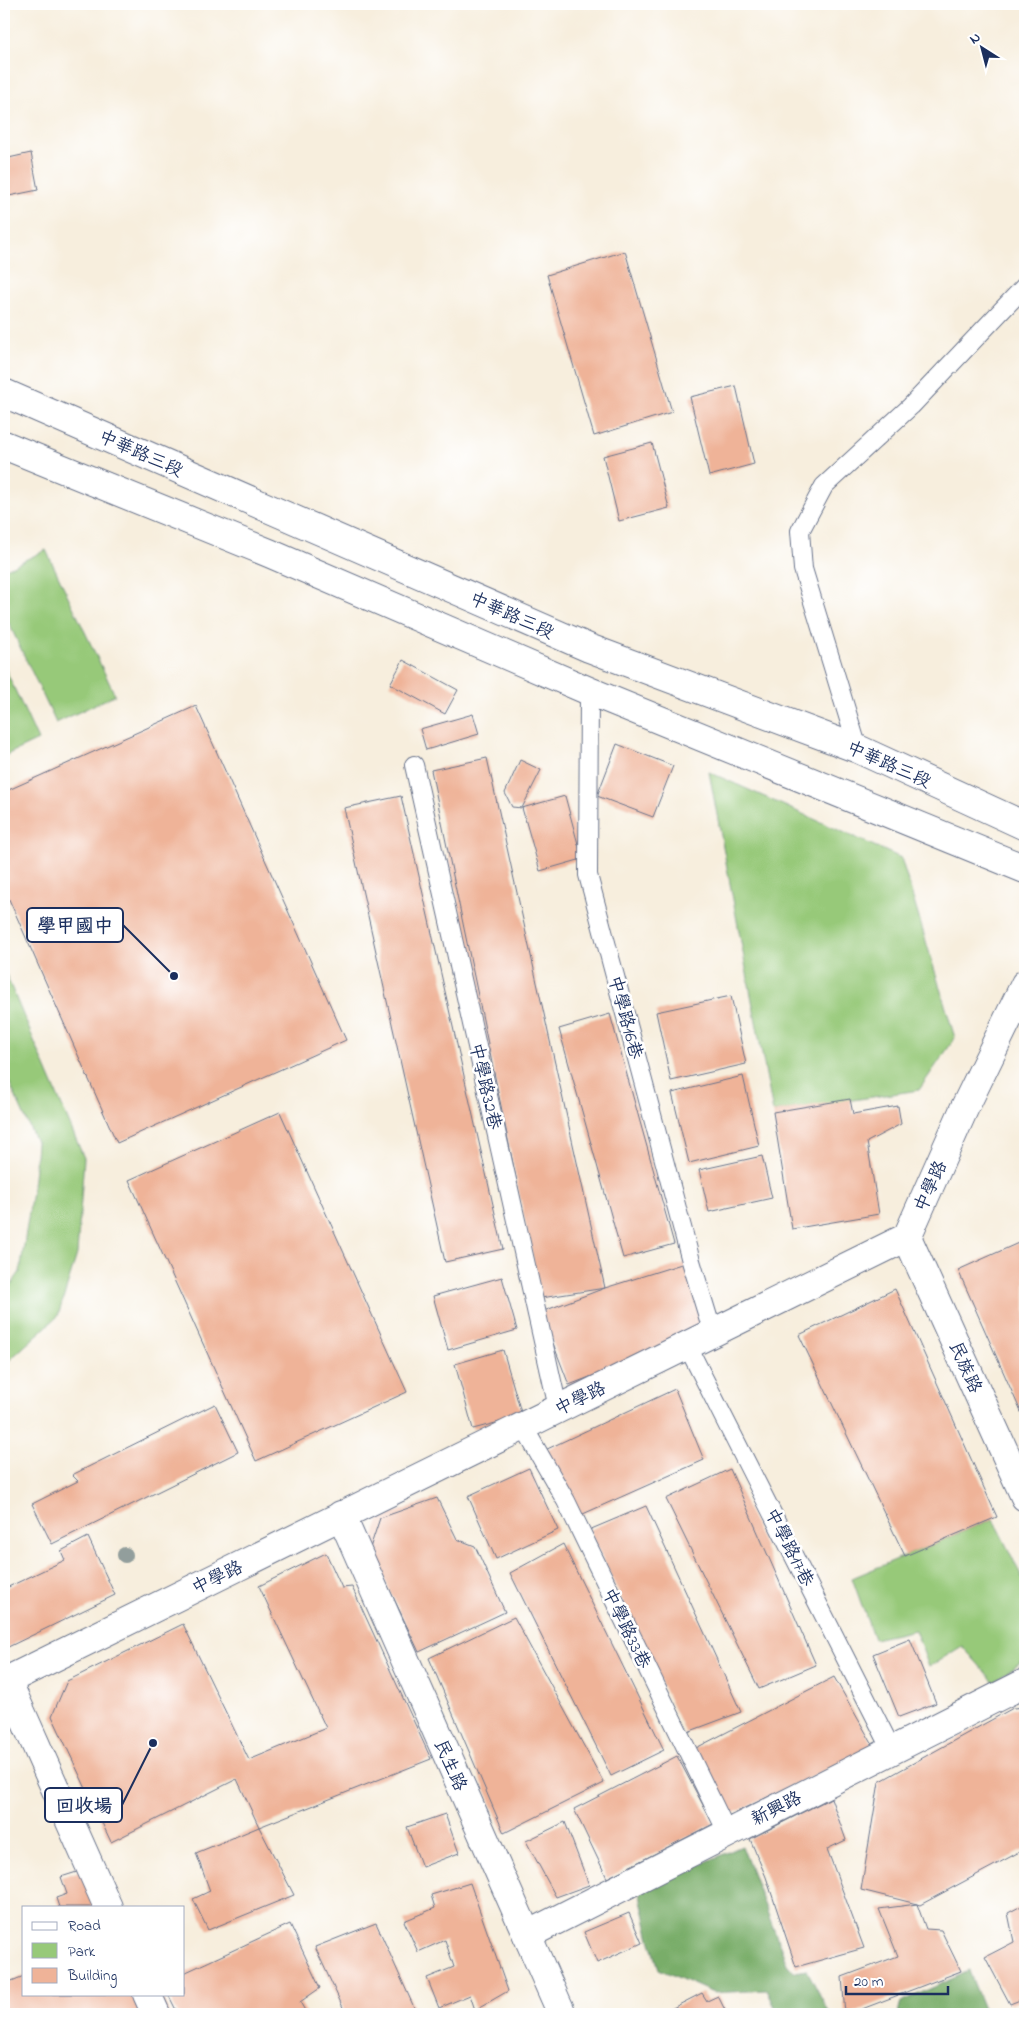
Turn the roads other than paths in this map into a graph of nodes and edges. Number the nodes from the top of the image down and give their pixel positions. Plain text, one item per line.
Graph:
1 (1025, 286) edge
2 (4, 393) edge
3 (4, 444) edge
4 (589, 691) junction
5 (858, 749) junction
6 (414, 765) dead end
7 (1025, 826) edge
8 (1025, 869) edge
9 (1025, 984) edge
10 (907, 1237) junction
11 (698, 1340) junction
12 (558, 1408) junction
13 (523, 1426) junction
14 (1025, 1497) edge
15 (341, 1516) junction
16 (5, 1681) edge
17 (1025, 1683) edge
18 (892, 1750) junction
19 (727, 1832) junction
20 (108, 1906) edge
21 (527, 1935) junction
22 (148, 1996) edge
23 (156, 2014) edge
24 (562, 2014) edge

1 - 5 lane
2 - 5 street, 中華路三段
3 - 4 street
4 - 8 street
4 - 11 lane, 中學路16巷
5 - 7 street, 中華路三段
6 - 12 lane, 中學路32巷
9 - 10 street, 中學路
10 - 11 street, 中學路
10 - 14 street, 民族路
11 - 12 street, 中學路
11 - 18 lane, 中學路17巷
12 - 13 street, 中學路
13 - 15 street, 中學路
13 - 19 lane, 中學路33巷
15 - 16 street, 中學路
15 - 21 street, 民生路
16 - 20 street
17 - 18 street, 新興路
18 - 19 street, 新興路
19 - 21 street, 新興路
21 - 24 street, 民生路
22 - 23 street

